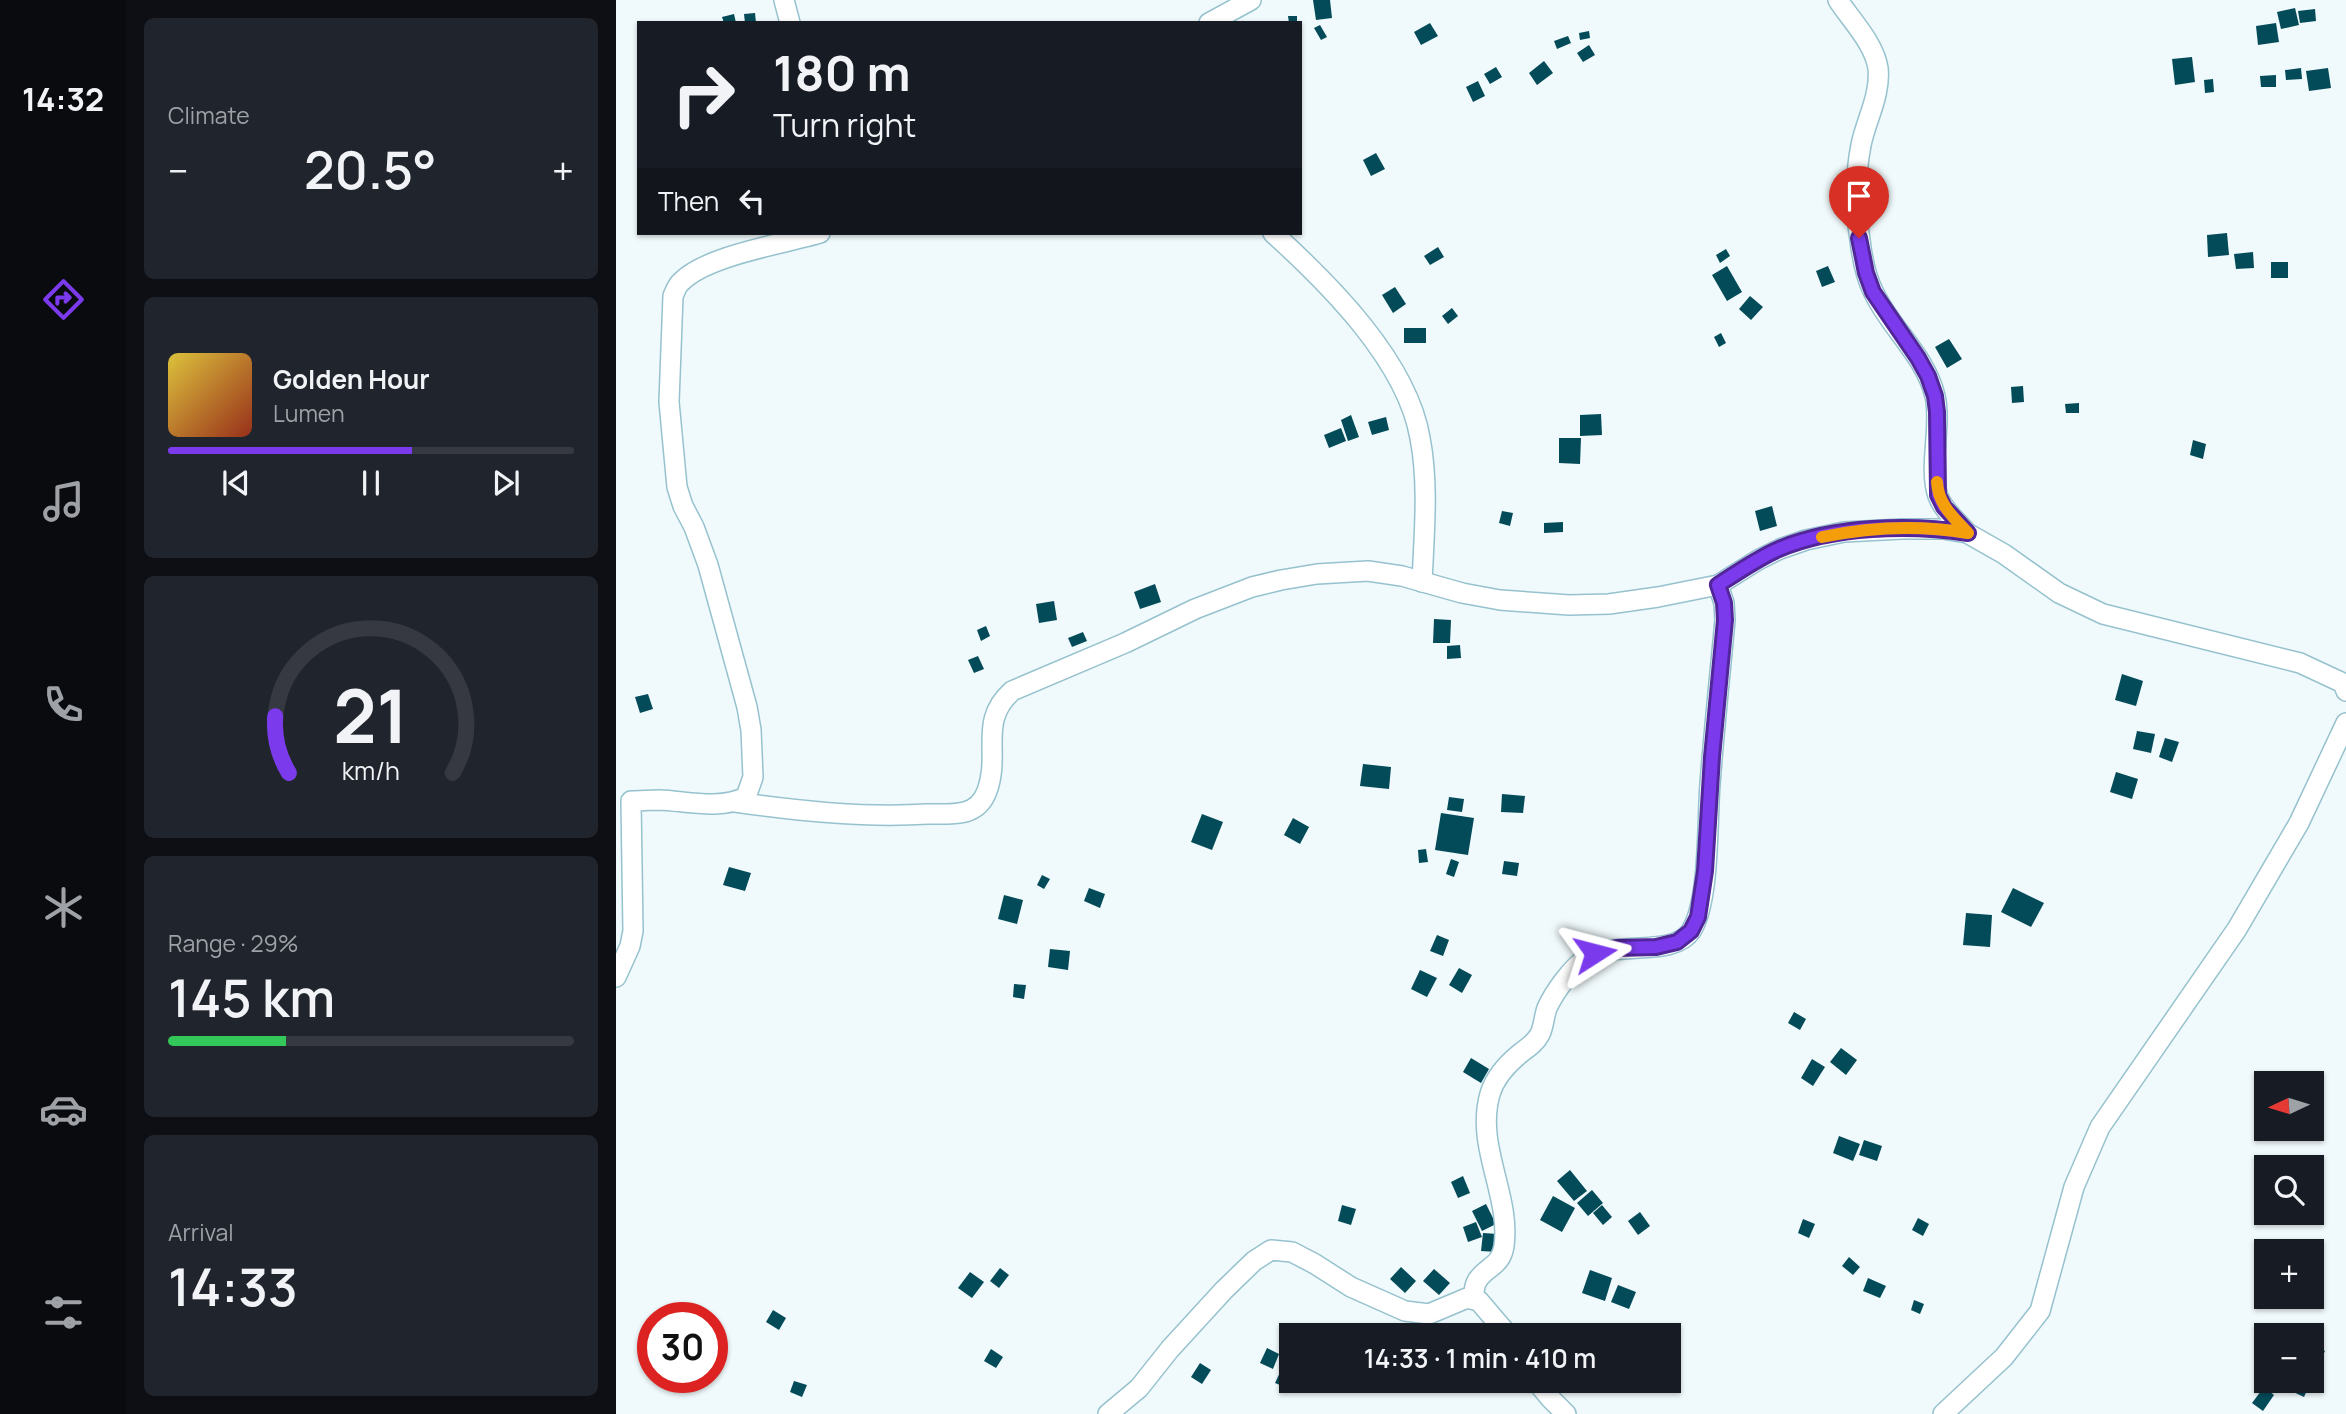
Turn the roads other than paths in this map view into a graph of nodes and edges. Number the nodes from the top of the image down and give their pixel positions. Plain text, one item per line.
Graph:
1 (784, 0) edge
2 (1251, 0) edge
3 (1838, 0) edge
4 (789, 21) edge
5 (1213, 21) edge
6 (812, 235) edge
7 (1275, 235) edge
8 (1968, 533) junction
9 (1422, 582) junction
10 (1718, 585) junction
11 (2346, 691) edge
12 (2346, 723) edge
13 (624, 801) edge
14 (735, 802) junction
15 (616, 977) edge
16 (1473, 1299) junction
17 (1498, 1323) edge
18 (1546, 1393) edge
19 (1108, 1414) edge
20 (1566, 1414) edge
21 (1943, 1414) edge

1 - 4 street
2 - 5 street
3 - 8 street
6 - 14 street
7 - 9 street
8 - 10 street
8 - 11 street
9 - 10 street
9 - 14 street
10 - 16 street
12 - 21 street
13 - 14 street
13 - 15 street
16 - 17 street
16 - 19 street
18 - 20 street

